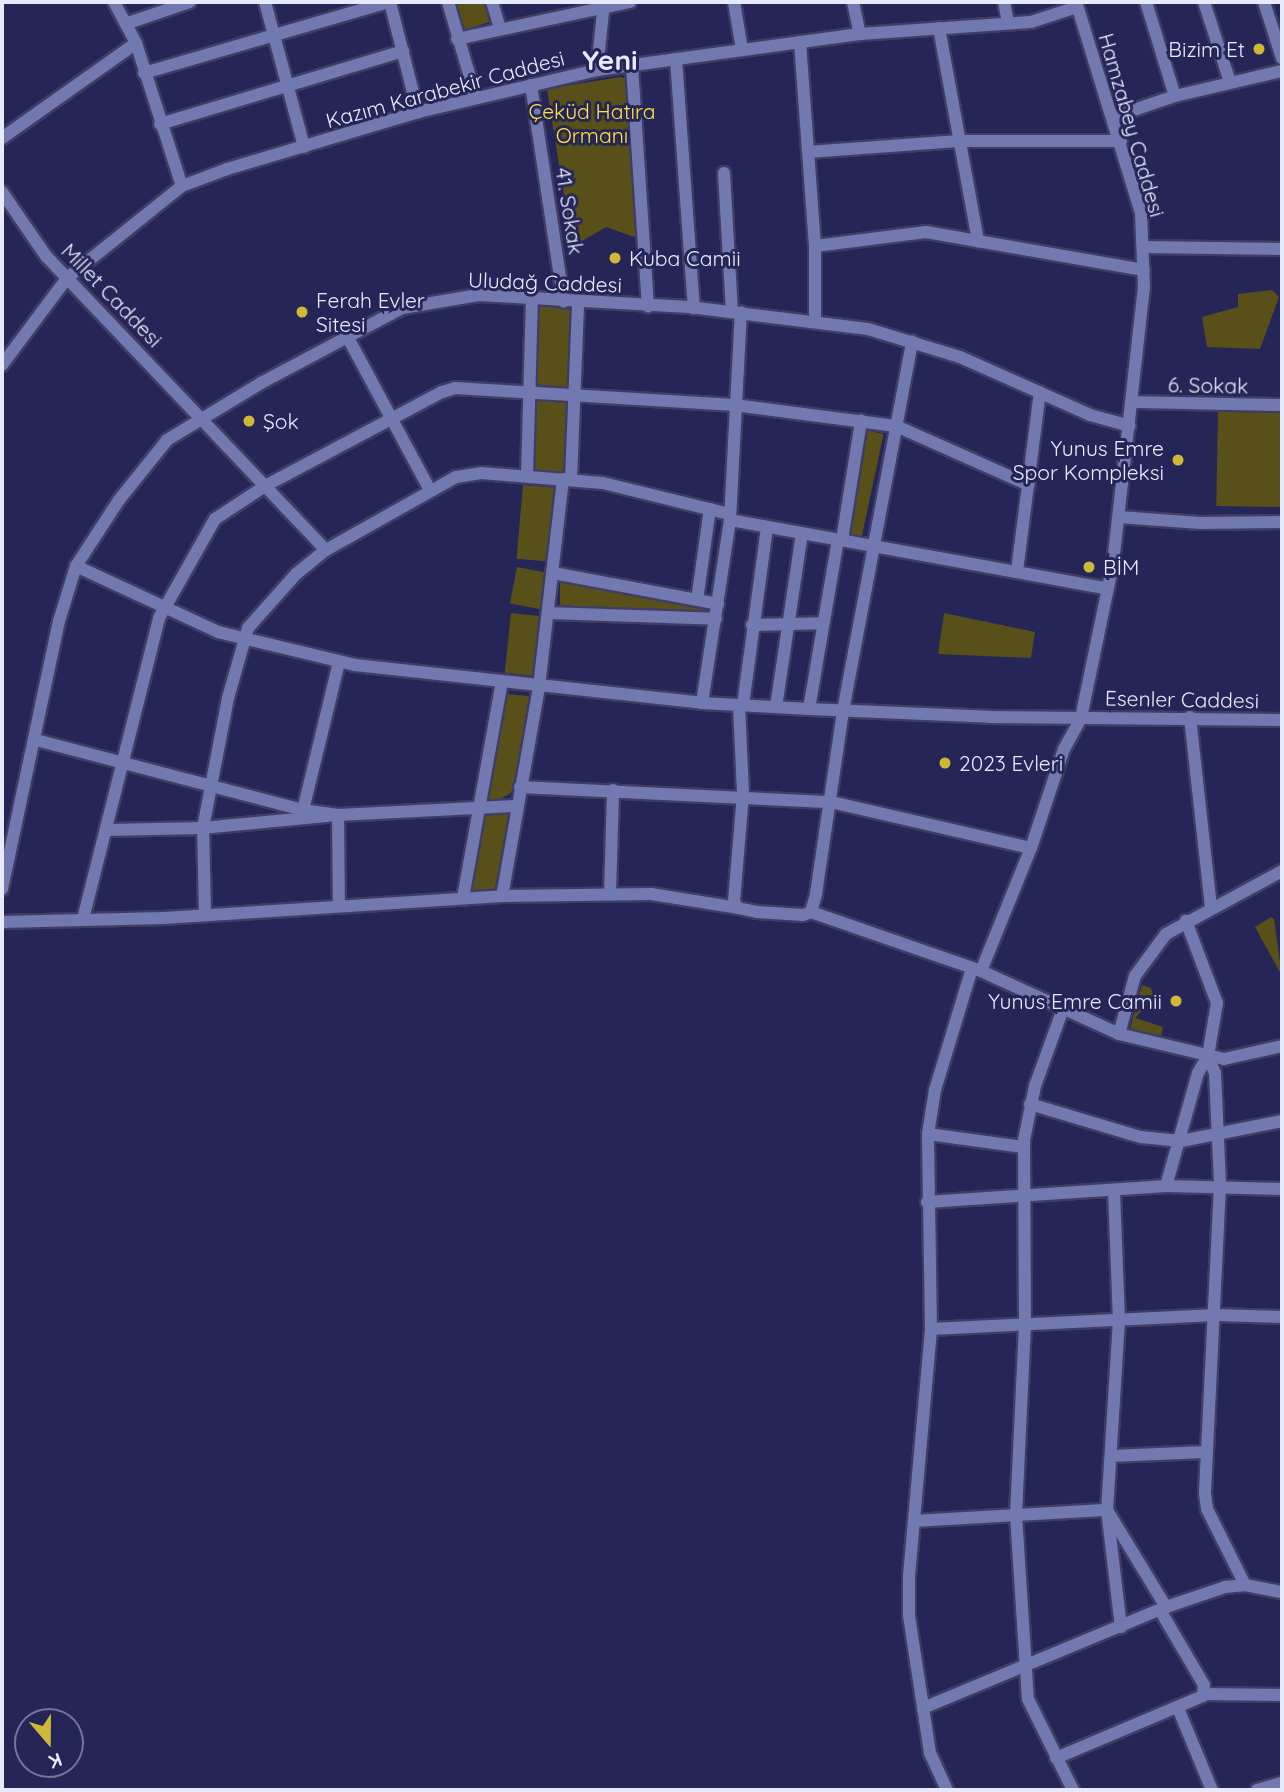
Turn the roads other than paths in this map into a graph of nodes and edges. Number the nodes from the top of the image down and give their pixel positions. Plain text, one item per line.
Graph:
1 (114, 2) edge
2 (265, 2) edge
3 (389, 2) edge
4 (448, 2) edge
5 (492, 2) edge
6 (630, 2) edge
7 (734, 2) edge
8 (853, 2) edge
9 (1004, 2) edge
10 (1146, 2) edge
11 (1204, 2) edge
12 (1264, 2) edge
13 (183, 3) edge
14 (604, 4) edge
15 (1076, 4) edge
16 (128, 23) junction
17 (1008, 23) junction
18 (939, 27) junction
19 (500, 29) junction
20 (274, 33) junction
21 (860, 34) junction
22 (457, 39) junction
23 (800, 42) junction
24 (136, 43) junction
25 (742, 50) junction
26 (403, 51) junction
27 (1282, 58) edge
28 (676, 59) junction
29 (632, 65) junction
30 (597, 70) junction
31 (1282, 71) edge
32 (144, 73) junction
33 (1230, 82) junction
34 (531, 85) junction
35 (287, 89) junction
36 (1175, 96) junction
37 (476, 98) junction
38 (418, 112) junction
39 (1113, 117) junction
40 (160, 124) junction
41 (2, 138) edge
42 (959, 141) junction
43 (1121, 141) junction
44 (304, 146) junction
45 (808, 152) junction
46 (724, 173) dead end
47 (182, 186) junction
48 (2, 192) edge
49 (6, 209) edge
50 (978, 242) junction
51 (815, 246) junction
52 (1144, 247) junction
53 (1282, 249) edge
54 (1144, 270) junction
55 (67, 278) junction
56 (532, 299) junction
57 (564, 302) junction
58 (578, 303) junction
59 (648, 306) junction
60 (694, 308) junction
61 (736, 312) junction
62 (815, 321) junction
63 (347, 336) junction
64 (912, 341) junction
65 (2, 365) edge
66 (531, 392) junction
67 (1040, 392) junction
68 (576, 395) junction
69 (1133, 402) junction
70 (734, 405) junction
71 (1282, 405) edge
72 (392, 417) junction
73 (202, 418) junction
74 (861, 421) junction
75 (896, 426) junction
76 (1130, 426) junction
77 (527, 476) junction
78 (567, 480) junction
79 (1029, 485) junction
80 (265, 486) junction
81 (430, 490) junction
82 (710, 509) junction
83 (729, 517) junction
84 (1119, 517) junction
85 (1282, 522) edge
86 (767, 528) junction
87 (802, 534) junction
88 (840, 540) junction
89 (876, 546) junction
90 (326, 550) junction
91 (76, 566) junction
92 (1017, 571) junction
93 (553, 573) junction
94 (1108, 589) junction
95 (697, 600) junction
96 (718, 604) junction
97 (163, 609) junction
98 (548, 613) junction
99 (716, 620) junction
100 (822, 623) junction
101 (788, 624) junction
102 (752, 625) junction
103 (244, 640) junction
104 (339, 662) junction
105 (502, 682) junction
106 (539, 687) junction
107 (702, 703) junction
108 (741, 705) junction
109 (776, 707) junction
110 (809, 709) junction
111 (843, 711) junction
112 (1190, 717) junction
113 (1081, 718) junction
114 (1282, 720) edge
115 (36, 740) junction
116 (125, 764) junction
117 (210, 786) junction
118 (520, 787) junction
119 (613, 790) junction
120 (743, 794) junction
121 (831, 802) junction
122 (515, 806) junction
123 (479, 808) junction
124 (303, 810) junction
125 (338, 815) junction
126 (203, 828) junction
127 (107, 830) junction
128 (1031, 848) junction
129 (1282, 871) edge
130 (2, 889) edge
131 (610, 894) junction
132 (502, 897) junction
133 (463, 898) junction
134 (339, 905) junction
135 (1211, 907) junction
136 (738, 908) junction
137 (811, 912) junction
138 (205, 913) junction
139 (83, 919) junction
140 (1186, 921) junction
141 (2, 922) edge
142 (976, 970) junction
143 (1063, 1009) junction
144 (1119, 1034) junction
145 (1282, 1045) edge
146 (1209, 1056) junction
147 (1030, 1104) junction
148 (1282, 1121) edge
149 (928, 1134) junction
150 (1217, 1135) junction
151 (1181, 1141) junction
152 (1023, 1147) junction
153 (1220, 1185) junction
154 (1166, 1186) junction
155 (1282, 1189) edge
156 (1114, 1191) junction
157 (1022, 1196) junction
158 (927, 1202) junction
159 (1216, 1315) junction
160 (1282, 1317) edge
161 (1119, 1320) junction
162 (1025, 1324) junction
163 (931, 1329) junction
164 (1205, 1452) junction
165 (1111, 1456) junction
166 (1107, 1510) junction
167 (1016, 1515) junction
168 (915, 1521) junction
169 (1245, 1585) junction
170 (1282, 1592) edge
171 (1163, 1608) junction
172 (1121, 1627) junction
173 (1027, 1666) junction
174 (1205, 1694) junction
175 (1282, 1695) edge
176 (923, 1708) junction
177 (1178, 1708) junction
178 (1056, 1758) junction
179 (1282, 1783) edge
180 (947, 1790) edge
181 (1073, 1790) edge
182 (1212, 1790) edge
183 (1258, 1790) edge

1 - 16 street
2 - 20 street
3 - 20 street
3 - 26 street
4 - 22 street
5 - 19 street
6 - 14 street
7 - 25 street
8 - 21 street
9 - 17 street
10 - 36 street
11 - 33 street
12 - 27 street
13 - 16 street
14 - 19 street
14 - 30 street
15 - 17 street, Kazım Karabekir Caddesi
15 - 39 street, Hamzabey Caddesi
16 - 24 street
17 - 18 street, Kazım Karabekir Caddesi
18 - 21 street, Kazım Karabekir Caddesi
18 - 42 street
19 - 22 street
20 - 32 street
20 - 35 street
21 - 23 street, Kazım Karabekir Caddesi
22 - 37 street
23 - 25 street, Kazım Karabekir Caddesi
23 - 45 street
24 - 32 street
24 - 41 street
25 - 28 street, Kazım Karabekir Caddesi
26 - 35 street
26 - 38 street
28 - 29 street, Kazım Karabekir Caddesi
28 - 60 street
29 - 30 street, Kazım Karabekir Caddesi
29 - 59 street
30 - 34 street, Kazım Karabekir Caddesi
31 - 33 street
32 - 40 street
33 - 36 street
34 - 37 street, Kazım Karabekir Caddesi
34 - 57 street, 41. Sokak
35 - 40 street
35 - 44 street
36 - 39 street
37 - 38 street, Kazım Karabekir Caddesi
38 - 44 street, Kazım Karabekir Caddesi
39 - 43 street, Hamzabey Caddesi
40 - 47 street
42 - 43 street
42 - 45 street
42 - 50 street
43 - 52 street, Hamzabey Caddesi
44 - 47 street, Kazım Karabekir Caddesi
45 - 51 street
46 - 61 street
47 - 55 street, Kazım Karabekir Caddesi
48 - 49 street, Millet Caddesi
49 - 55 street, Millet Caddesi
50 - 51 street
50 - 54 street
51 - 62 street
52 - 53 street
52 - 54 street, Hamzabey Caddesi
54 - 69 street, Hamzabey Caddesi
55 - 65 street, Kazım Karabekir Caddesi
55 - 73 street, Millet Caddesi
56 - 57 street, Uludağ Caddesi
56 - 63 street, Uludağ Caddesi
56 - 66 street
57 - 58 street, Uludağ Caddesi
58 - 59 street, Uludağ Caddesi
58 - 68 street
59 - 60 street, Uludağ Caddesi
60 - 61 street, Uludağ Caddesi
61 - 62 street, Uludağ Caddesi
61 - 70 street
62 - 64 street, Uludağ Caddesi
63 - 72 street
63 - 73 street, Uludağ Caddesi
64 - 67 street, Uludağ Caddesi
64 - 75 street
66 - 68 street
66 - 72 street
66 - 77 street
67 - 76 street, Uludağ Caddesi
67 - 79 street
68 - 70 street
68 - 78 street
69 - 71 street, 6. Sokak
69 - 76 street, Hamzabey Caddesi
70 - 74 street
70 - 83 street
72 - 80 street
72 - 81 street
73 - 80 street, Millet Caddesi
73 - 91 street, Uludağ Caddesi
74 - 75 street
74 - 88 street
75 - 79 street
75 - 89 street
76 - 84 street, Hamzabey Caddesi
77 - 78 street
77 - 81 street
78 - 82 street
78 - 93 street
79 - 92 street
80 - 90 street, Millet Caddesi
80 - 97 street
81 - 90 street
82 - 83 street
82 - 95 street
83 - 86 street
83 - 96 street
84 - 85 street
84 - 94 street, Hamzabey Caddesi
86 - 87 street
86 - 102 street
87 - 88 street
87 - 101 street
88 - 89 street
88 - 100 street
89 - 92 street
89 - 111 street
90 - 103 street
91 - 97 street, Esenler Caddesi
91 - 115 street, Uludağ Caddesi
92 - 94 street
93 - 95 street
93 - 98 street
94 - 113 street, Hamzabey Caddesi
95 - 96 street
96 - 99 street
97 - 103 street, Esenler Caddesi
97 - 116 street
98 - 99 street
98 - 106 street
99 - 107 street
100 - 101 street
100 - 110 street
101 - 102 street
101 - 109 street
102 - 108 street
103 - 104 street, Esenler Caddesi
103 - 117 street
104 - 105 street, Esenler Caddesi
104 - 124 street
105 - 106 street, Esenler Caddesi
105 - 123 street
106 - 107 street, Esenler Caddesi
106 - 118 street
107 - 108 street, Esenler Caddesi
108 - 109 street, Esenler Caddesi
108 - 120 street
109 - 110 street, Esenler Caddesi
110 - 111 street, Esenler Caddesi
111 - 113 street, Esenler Caddesi
111 - 121 street
112 - 113 street, Esenler Caddesi
112 - 114 street, Esenler Caddesi
112 - 135 street
113 - 128 street, Hamzabey Caddesi
115 - 116 street
115 - 130 street, Uludağ Caddesi
116 - 117 street
116 - 127 street
117 - 124 street
117 - 126 street
118 - 119 street
118 - 122 street
119 - 120 street
119 - 131 street
120 - 121 street
120 - 136 street
121 - 128 street
121 - 137 street
122 - 123 street
122 - 132 street
123 - 125 street
123 - 133 street
124 - 125 street
125 - 126 street
125 - 134 street
126 - 127 street
126 - 138 street
127 - 139 street
128 - 142 street, Hamzabey Caddesi
129 - 135 street
131 - 132 street
131 - 136 street
132 - 133 street
133 - 134 street
134 - 138 street
135 - 140 street
136 - 137 street
137 - 142 street
138 - 139 street
139 - 141 street
140 - 144 street
140 - 146 street
142 - 143 street
142 - 149 street, Hamzabey Caddesi
143 - 144 street
143 - 147 street
144 - 146 street
145 - 146 street
146 - 150 street
146 - 151 street
147 - 151 street
147 - 152 street
148 - 150 street
149 - 152 street
149 - 158 street, Hamzabey Caddesi
150 - 151 street
150 - 153 street
151 - 154 street
152 - 157 street
153 - 154 street
153 - 155 street
153 - 159 street
154 - 156 street
156 - 157 street
156 - 161 street
157 - 158 street
157 - 162 street
158 - 163 street, Hamzabey Caddesi
159 - 160 street
159 - 161 street
159 - 164 street
161 - 162 street
161 - 165 street
162 - 163 street
162 - 167 street
163 - 168 street, Hamzabey Caddesi
164 - 165 street
164 - 169 street
165 - 166 street
166 - 167 street
166 - 171 street
166 - 172 street
167 - 168 street
167 - 173 street
168 - 176 street, Hamzabey Caddesi
169 - 170 street
169 - 171 street
171 - 172 street
171 - 174 street
172 - 173 street
173 - 176 street
173 - 178 street
174 - 175 street
174 - 177 street
176 - 180 street, Hamzabey Caddesi
177 - 178 street
177 - 182 street
178 - 181 street
179 - 183 street

